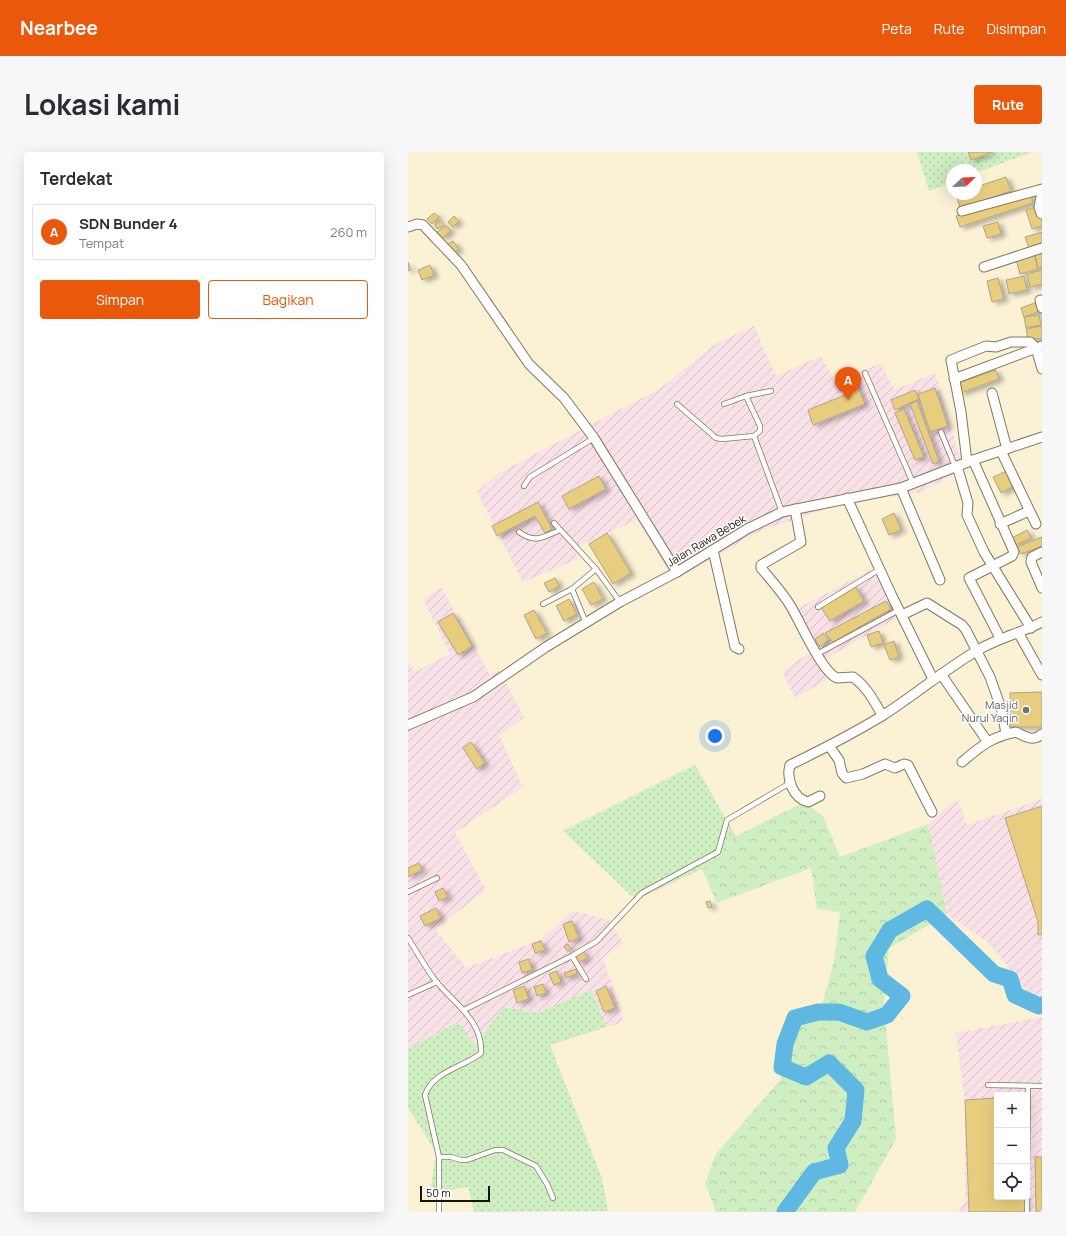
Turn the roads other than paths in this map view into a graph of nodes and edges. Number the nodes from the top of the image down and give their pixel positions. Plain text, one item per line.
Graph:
1 (1042, 189) edge
2 (1042, 197) edge
3 (962, 212) dead end
4 (1042, 213) edge
5 (408, 227) edge
6 (1042, 248) edge
7 (984, 267) dead end
8 (1039, 347) edge
9 (1042, 369) edge
10 (865, 374) dead end
11 (954, 379) junction
12 (771, 391) dead end
13 (992, 393) dead end
14 (746, 396) junction
15 (677, 404) dead end
16 (724, 404) dead end
17 (942, 432) dead end
18 (754, 436) junction
19 (594, 438) junction
20 (1040, 438) edge
21 (1042, 448) edge
22 (1004, 450) junction
23 (970, 461) junction
24 (956, 466) junction
25 (913, 483) junction
26 (524, 486) dead end
27 (901, 488) junction
28 (847, 498) junction
29 (795, 509) junction
30 (1030, 510) junction
31 (782, 512) junction
32 (554, 523) dead end
33 (1000, 524) junction
34 (1036, 524) dead end
35 (560, 530) junction
36 (519, 532) dead end
37 (713, 550) junction
38 (1042, 552) edge
39 (991, 566) junction
40 (596, 569) junction
41 (880, 569) junction
42 (678, 572) junction
43 (940, 580) dead end
44 (1042, 588) edge
45 (572, 589) junction
46 (620, 602) junction
47 (543, 604) dead end
48 (818, 607) dead end
49 (901, 612) junction
50 (1042, 622) edge
51 (586, 624) junction
52 (1030, 628) junction
53 (1019, 634) junction
54 (1000, 638) junction
55 (739, 648) dead end
56 (978, 650) junction
57 (817, 654) junction
58 (1042, 675) edge
59 (937, 676) junction
60 (882, 715) junction
61 (408, 725) edge
62 (1006, 734) junction
63 (1042, 734) edge
64 (987, 741) junction
65 (829, 746) junction
66 (962, 762) dead end
67 (790, 783) junction
68 (820, 796) dead end
69 (932, 812) dead end
70 (437, 878) dead end
71 (408, 892) edge
72 (408, 938) edge
73 (572, 956) junction
74 (586, 979) dead end
75 (436, 982) junction
76 (408, 995) edge
77 (464, 1010) junction
78 (988, 1085) dead end
79 (1028, 1086) junction
80 (1042, 1086) edge
81 (439, 1157) junction
82 (1027, 1164) edge
83 (553, 1198) dead end
84 (1027, 1200) edge
85 (440, 1212) edge
86 (1027, 1212) edge

1 - 3 street
2 - 4 street
5 - 19 street
6 - 7 street
8 - 9 street
8 - 11 street
8 - 11 street
10 - 25 lane
11 - 23 street
12 - 14 lane
13 - 22 street
14 - 16 lane
14 - 18 lane
15 - 18 lane
17 - 24 lane
18 - 31 lane
19 - 26 lane
19 - 42 street
20 - 21 street
20 - 22 street, Jalan Rawa Bebek
22 - 23 street, Jalan Rawa Bebek
22 - 30 street
23 - 24 street, Jalan Rawa Bebek
23 - 33 street
24 - 25 street, Jalan Rawa Bebek
24 - 39 street
25 - 27 street, Jalan Rawa Bebek
27 - 28 street, Jalan Rawa Bebek
27 - 43 street
28 - 29 street, Jalan Rawa Bebek
28 - 41 street
29 - 31 street, Jalan Rawa Bebek
29 - 57 street
30 - 33 street
30 - 34 street
31 - 37 street, Jalan Rawa Bebek
32 - 35 lane
33 - 39 street
35 - 36 lane
35 - 40 lane
37 - 42 street, Jalan Rawa Bebek
37 - 55 street
38 - 44 street
39 - 52 street
39 - 54 street
40 - 45 lane
40 - 46 lane
41 - 48 lane
41 - 49 street
42 - 46 street, Jalan Rawa Bebek
45 - 47 lane
45 - 51 lane
46 - 51 street, Jalan Rawa Bebek
49 - 56 street
49 - 57 lane
49 - 59 street
50 - 52 street
51 - 61 street, Jalan Rawa Bebek
52 - 53 street
53 - 54 street
53 - 58 street
54 - 56 street
56 - 59 street
56 - 62 street
57 - 60 street
59 - 60 street
59 - 64 street
60 - 65 street
62 - 63 street
62 - 64 street
64 - 66 street
65 - 67 street
65 - 69 street
67 - 68 street
67 - 73 lane
70 - 71 lane
72 - 75 lane
73 - 74 lane
73 - 77 lane
75 - 76 lane
75 - 77 lane
77 - 81 lane
78 - 79 lane
79 - 80 lane
79 - 82 lane
81 - 83 lane
81 - 85 lane
84 - 86 lane

